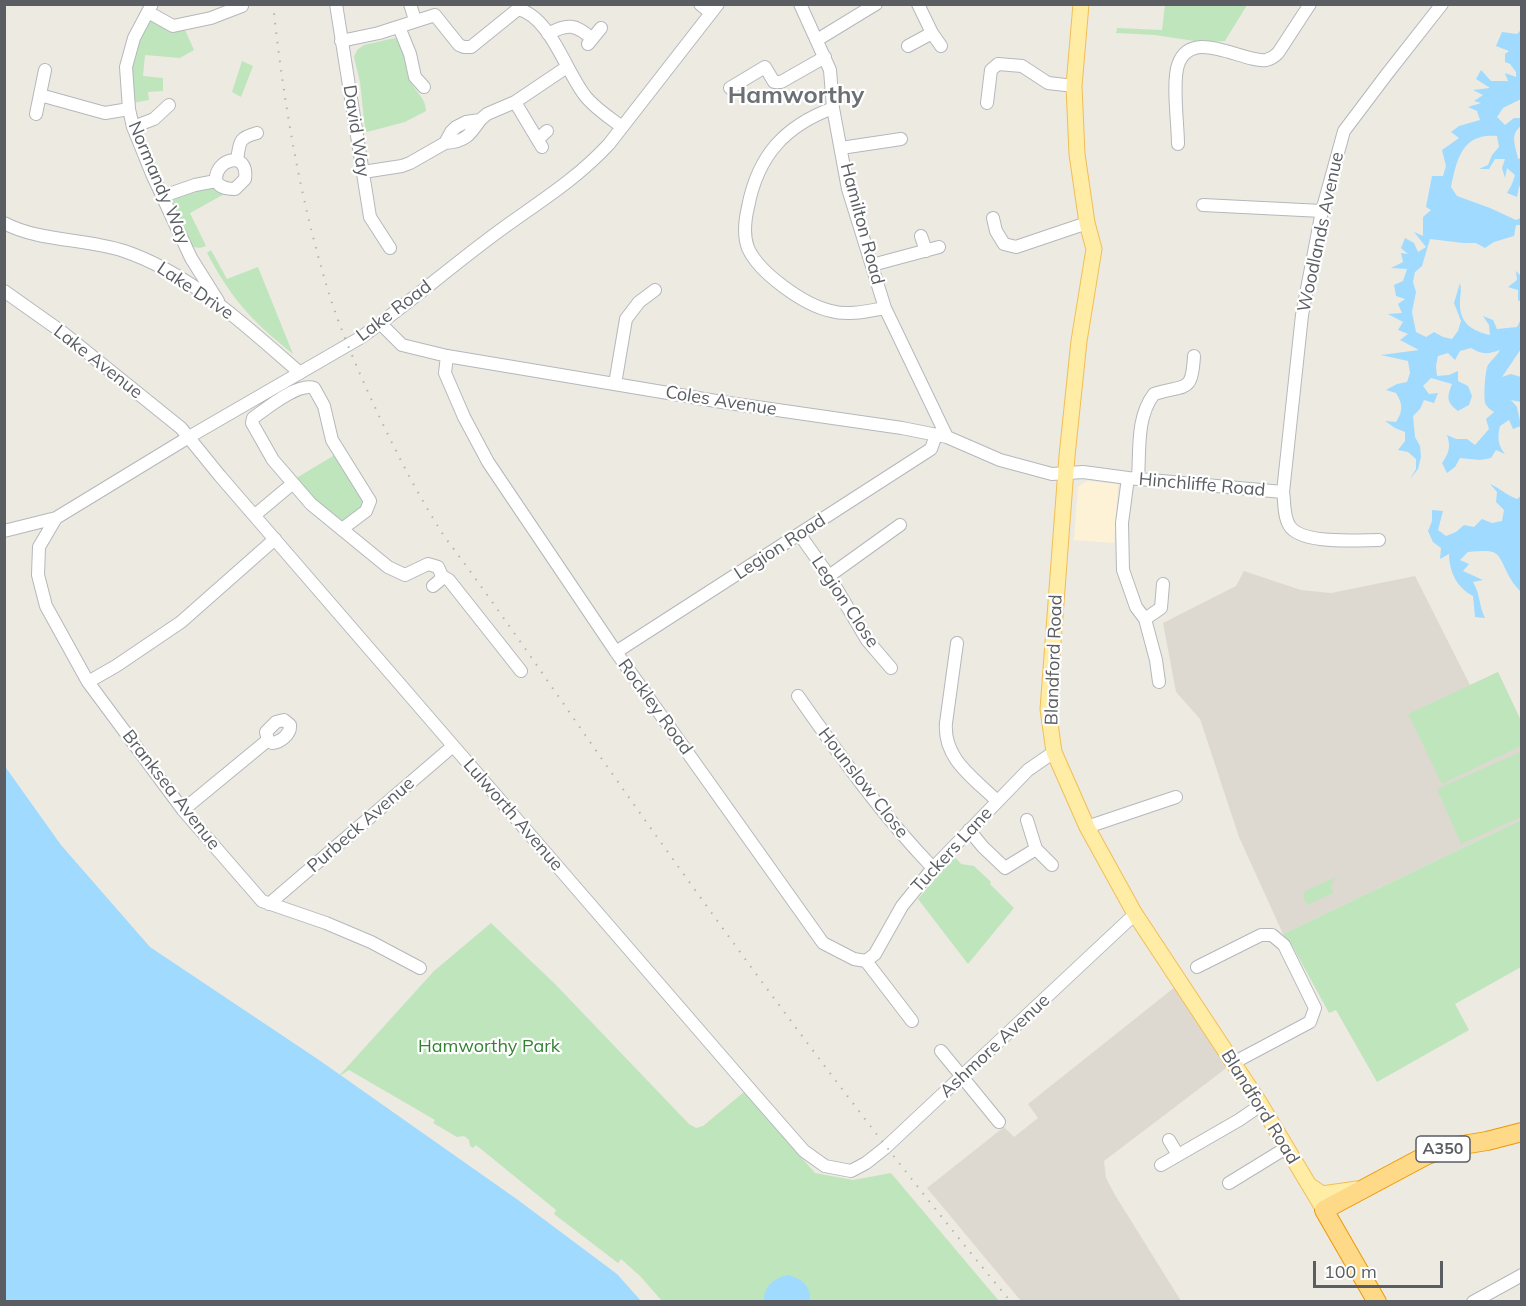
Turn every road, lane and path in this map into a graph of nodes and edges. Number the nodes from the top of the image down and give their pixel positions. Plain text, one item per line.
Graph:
1 (411, 4) edge
2 (700, 4) edge
3 (800, 4) edge
4 (876, 4) edge
5 (918, 4) edge
6 (1081, 4) edge
7 (1310, 4) edge
8 (242, 6) dead end
9 (336, 6) edge
10 (1437, 6) edge
11 (519, 7) edge
12 (150, 8) edge
13 (715, 9) edge
14 (415, 20) junction
15 (399, 27) junction
16 (601, 28) dead end
17 (932, 33) junction
18 (548, 34) junction
19 (341, 40) junction
20 (817, 40) junction
21 (908, 45) dead end
22 (941, 46) dead end
23 (825, 57) junction
24 (567, 67) junction
25 (45, 70) dead end
26 (1074, 86) junction
27 (424, 87) dead end
28 (730, 88) dead end
29 (40, 95) junction
30 (515, 102) junction
31 (987, 103) dead end
32 (169, 105) dead end
33 (833, 108) junction
34 (129, 109) junction
35 (36, 114) dead end
36 (133, 126) junction
37 (622, 127) junction
38 (256, 133) dead end
39 (542, 139) dead end
40 (901, 139) dead end
41 (1178, 144) dead end
42 (841, 148) junction
43 (237, 160) junction
44 (363, 172) junction
45 (216, 181) junction
46 (163, 196) junction
47 (1203, 205) dead end
48 (1322, 211) junction
49 (993, 218) dead end
50 (4, 223) edge
51 (1087, 223) junction
52 (921, 236) dead end
53 (939, 247) dead end
54 (390, 248) dead end
55 (926, 251) junction
56 (191, 258) junction
57 (872, 265) junction
58 (176, 275) junction
59 (656, 290) dead end
60 (4, 291) edge
61 (221, 307) junction
62 (885, 308) junction
63 (381, 324) junction
64 (447, 356) junction
65 (1194, 356) dead end
66 (300, 373) junction
67 (615, 384) junction
68 (941, 436) junction
69 (189, 437) junction
70 (1065, 474) junction
71 (1133, 478) junction
72 (292, 484) junction
73 (1283, 492) junction
74 (255, 515) junction
75 (56, 518) junction
76 (900, 525) dead end
77 (342, 529) junction
78 (4, 531) edge
79 (800, 535) junction
80 (275, 539) junction
81 (1379, 540) dead end
82 (442, 576) junction
83 (829, 576) junction
84 (1163, 584) dead end
85 (433, 586) dead end
86 (1145, 619) junction
87 (957, 643) dead end
88 (616, 652) junction
89 (891, 668) dead end
90 (521, 671) dead end
91 (88, 682) junction
92 (1159, 682) dead end
93 (798, 696) dead end
94 (268, 740) dead end
95 (453, 746) junction
96 (1054, 752) junction
97 (1176, 797) dead end
98 (997, 801) junction
99 (183, 810) junction
100 (1027, 820) dead end
101 (1087, 827) junction
102 (969, 830) junction
103 (1036, 849) junction
104 (1052, 865) dead end
105 (933, 868) junction
106 (269, 904) junction
107 (1135, 914) junction
108 (866, 961) junction
109 (1197, 967) dead end
110 (420, 968) dead end
111 (912, 1021) dead end
112 (941, 1051) dead end
113 (1233, 1063) junction
114 (962, 1078) junction
115 (1261, 1105) junction
116 (999, 1122) dead end
117 (1521, 1132) edge
118 (1169, 1140) dead end
119 (1286, 1148) junction
120 (1178, 1155) junction
121 (1161, 1165) dead end
122 (851, 1171) joint
123 (1229, 1183) dead end
124 (1309, 1185) junction
125 (1371, 1185) junction
126 (1324, 1210) junction
127 (1521, 1275) edge
128 (1377, 1302) edge
129 (1473, 1302) edge

1 - 14 street
2 - 13 street
3 - 20 street, Hamilton Road
4 - 20 street
5 - 17 street
6 - 26 main road, Blandford Road
7 - 41 street
8 - 12 street
9 - 19 street, David Way
10 - 48 street, Woodlands Avenue
11 - 14 street
11 - 18 street
12 - 34 street, Normandy Way
13 - 37 street, Lake Road
14 - 15 street
15 - 19 street
15 - 27 street
16 - 18 street
17 - 21 street
17 - 22 street
18 - 24 street
19 - 44 street, David Way
20 - 23 street, Hamilton Road
23 - 28 street
23 - 33 street, Hamilton Road
24 - 30 street
24 - 37 street
25 - 29 street
26 - 31 street
26 - 51 main road, Blandford Road
29 - 34 street
29 - 35 street
30 - 39 street
30 - 44 street
32 - 36 street
33 - 42 street, Hamilton Road
33 - 62 street
34 - 36 street, Normandy Way
36 - 46 street, Normandy Way
37 - 63 street, Lake Road
38 - 43 street
40 - 42 street
42 - 57 street, Hamilton Road
43 - 45 street
43 - 45 street
44 - 54 street, David Way
45 - 46 street
46 - 56 street, Normandy Way
47 - 48 street
48 - 73 street, Woodlands Avenue
49 - 51 street
50 - 58 street, Lake Drive
51 - 70 main road, Blandford Road
52 - 55 street
53 - 55 street
55 - 57 street
56 - 58 street, Normandy Way
56 - 61 street, Normandy Way
57 - 62 street, Hamilton Road
58 - 61 street, Lake Drive
59 - 67 street
60 - 69 street, Lake Avenue
61 - 66 street, Lake Drive
62 - 68 street, Hamilton Road
63 - 64 street, Coles Avenue
63 - 66 street, Lake Road
64 - 67 street, Coles Avenue
64 - 88 street, Rockley Road
65 - 71 street
66 - 69 street, Lake Road
67 - 68 street, Coles Avenue
68 - 70 street, Coles Avenue
68 - 79 street, Legion Road
69 - 74 street, Lulworth Avenue
69 - 75 street, Lake Road
70 - 71 street, Hinchliffe Road
70 - 96 main road, Blandford Road
71 - 73 street, Hinchliffe Road
71 - 86 street
72 - 74 street
72 - 77 street
72 - 77 street
73 - 81 street, Hinchliffe Road
74 - 80 street, Lulworth Avenue
75 - 78 street, Lake Road
75 - 91 street, Branksea Avenue
76 - 83 street
77 - 82 street
79 - 83 street, Legion Close
79 - 88 street, Legion Road
80 - 91 street
80 - 95 street, Lulworth Avenue
82 - 85 street
82 - 90 street
83 - 89 street, Legion Close
84 - 86 street
86 - 92 street
87 - 98 street
88 - 108 street, Rockley Road
91 - 99 street, Branksea Avenue
93 - 105 street, Hounslow Close
94 - 99 street
95 - 106 street, Purbeck Avenue
95 - 122 street, Lulworth Avenue
96 - 98 street, Tuckers Lane
96 - 101 main road, Blandford Road
97 - 101 street
98 - 102 street, Tuckers Lane
99 - 106 street, Branksea Avenue
100 - 103 street
101 - 107 main road, Blandford Road
102 - 103 street
102 - 105 street, Tuckers Lane
103 - 104 street
105 - 108 street, Tuckers Lane
106 - 110 street, Branksea Avenue
107 - 113 main road, Blandford Road
107 - 114 street, Ashmore Avenue
108 - 111 street
109 - 113 street
112 - 114 street
113 - 115 main road, Blandford Road
114 - 116 street
114 - 122 street, Ashmore Avenue
115 - 119 main road, Blandford Road
115 - 120 street
117 - 125 highway, A350
118 - 120 street
119 - 123 street
119 - 124 main road, Blandford Road
120 - 121 street
124 - 125 main road
124 - 126 main road, Blandford Road
125 - 126 highway, A350
126 - 128 highway, Blandford Road
127 - 129 street

